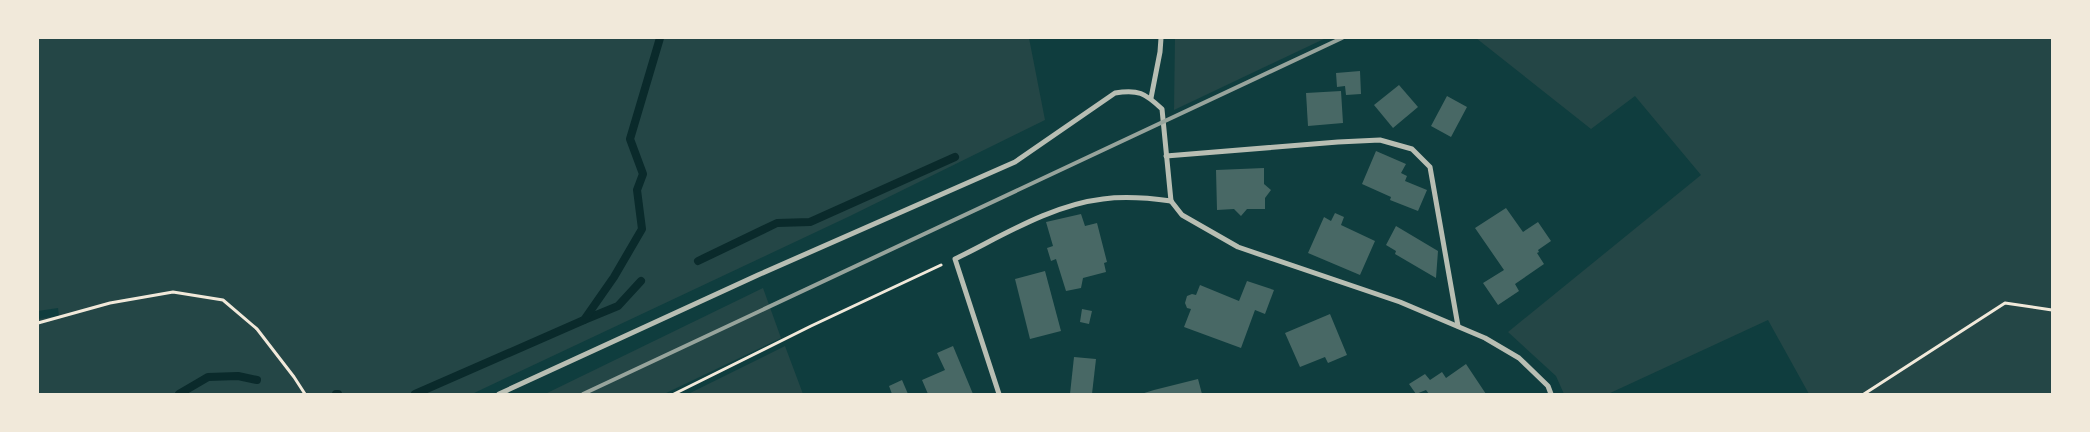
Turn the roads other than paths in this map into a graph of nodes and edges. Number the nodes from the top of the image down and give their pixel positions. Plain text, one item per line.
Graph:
1 (1161, 38) edge
2 (1151, 98) junction
3 (1166, 156) junction
4 (1171, 201) junction
5 (1458, 326) junction
6 (499, 394) edge
7 (999, 394) edge
8 (1551, 394) edge

1 - 2 street
2 - 3 street
2 - 6 street
3 - 4 street
3 - 5 street
4 - 5 street
4 - 7 street
5 - 8 street

